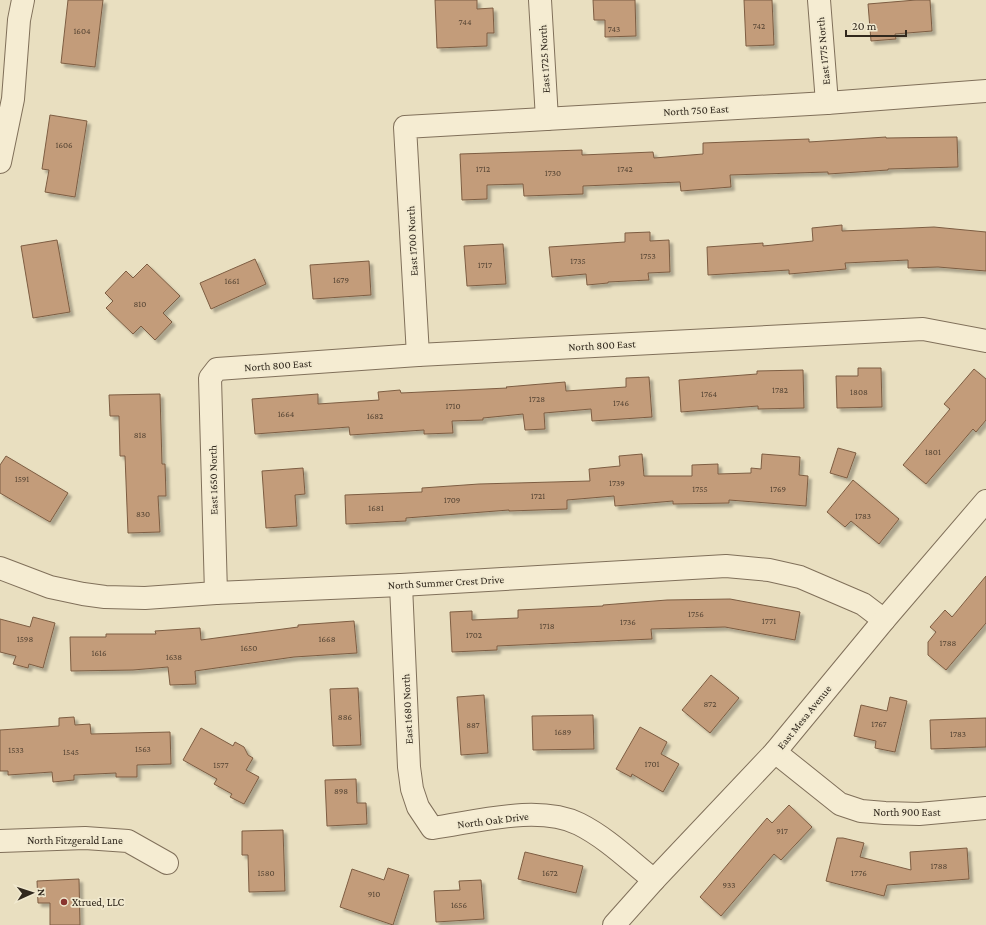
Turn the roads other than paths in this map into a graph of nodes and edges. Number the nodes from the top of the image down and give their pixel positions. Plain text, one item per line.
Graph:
1 (23, 0) edge
2 (540, 0) edge
3 (819, 0) edge
4 (986, 90) edge
5 (827, 102) junction
6 (547, 119) junction
7 (405, 127) joint
8 (0, 162) edge
9 (986, 341) edge
10 (418, 355) junction
11 (217, 369) joint
12 (986, 501) edge
13 (0, 568) edge
14 (401, 585) junction
15 (216, 593) junction
16 (884, 620) junction
17 (775, 752) junction
18 (986, 808) edge
19 (432, 828) joint
20 (0, 841) edge
21 (168, 863) dead end
22 (654, 880) junction
23 (614, 925) edge

1 - 8 street
2 - 6 street, East 1725 North
3 - 5 street, East 1775 North
4 - 5 street, North 750 East
5 - 6 street, North 750 East
6 - 7 street, North 750 East
7 - 10 street, East 1700 North
9 - 10 street, North 800 East
10 - 11 street, North 800 East
11 - 15 street, East 1650 North
12 - 16 street, East Mesa Avenue
13 - 15 street, North Summer Crest Drive
14 - 15 street, North Summer Crest Drive
14 - 16 street, North Summer Crest Drive
14 - 19 street, East 1680 North
16 - 17 street, East Mesa Avenue
17 - 18 street, North 900 East
17 - 22 street, East Mesa Avenue
19 - 22 street, North Oak Drive
20 - 21 street, North Fitzgerald Lane
22 - 23 street, East Mesa Avenue

